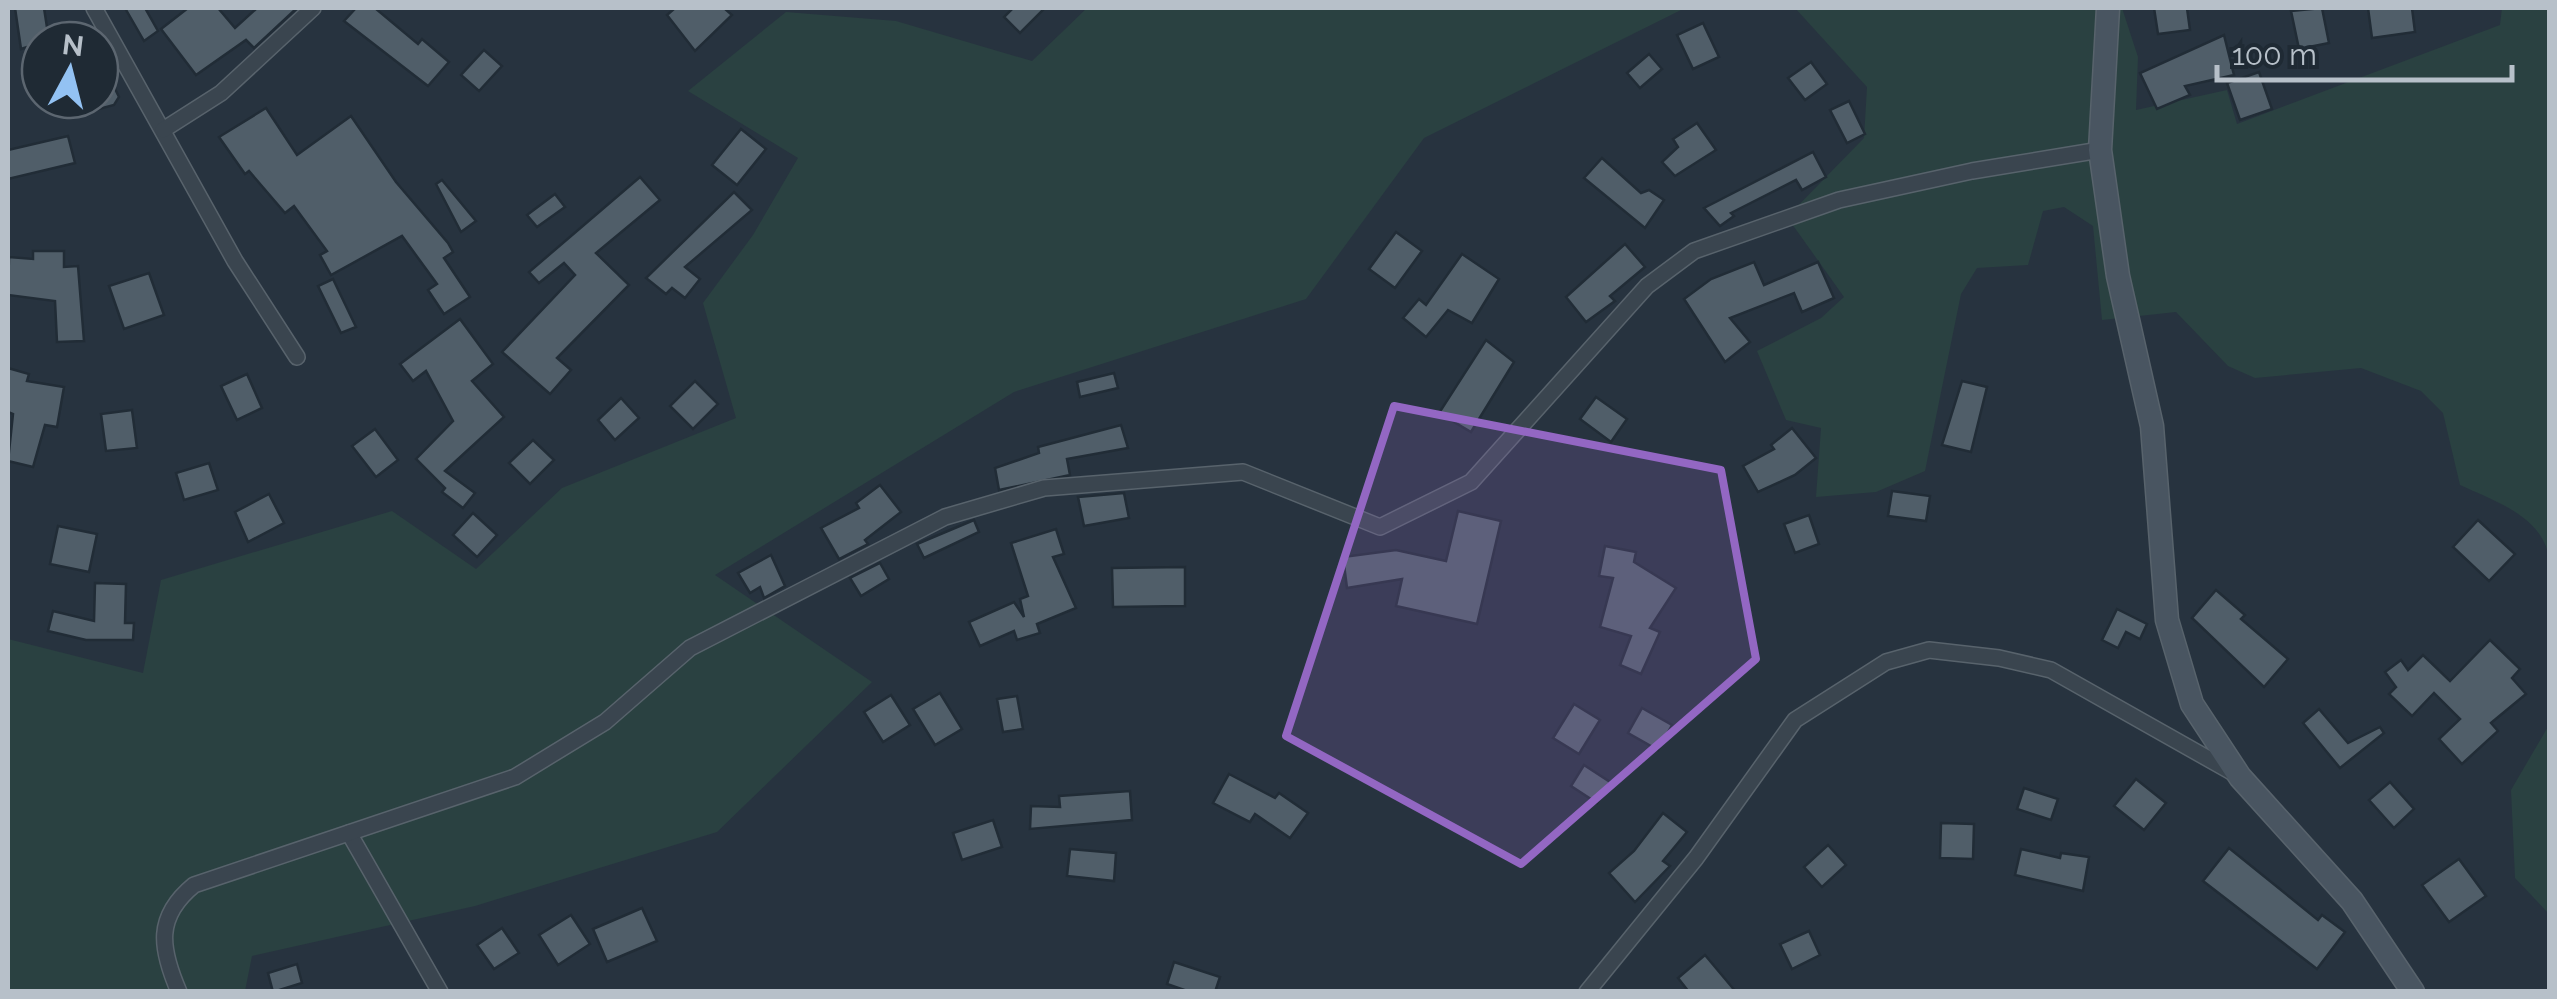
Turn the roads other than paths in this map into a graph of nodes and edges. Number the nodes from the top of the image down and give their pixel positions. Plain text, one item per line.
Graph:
1 (94, 8) edge
2 (313, 8) edge
3 (2108, 8) edge
4 (163, 130) junction
5 (2100, 150) junction
6 (297, 357) dead end
7 (2240, 777) junction
8 (349, 832) junction
9 (179, 992) edge
10 (440, 992) edge
11 (1587, 992) edge
12 (2413, 992) edge

1 - 4 street
2 - 4 street
3 - 5 street
4 - 6 street
5 - 7 street
5 - 8 street
7 - 11 street
7 - 12 street
8 - 9 street
8 - 10 street

